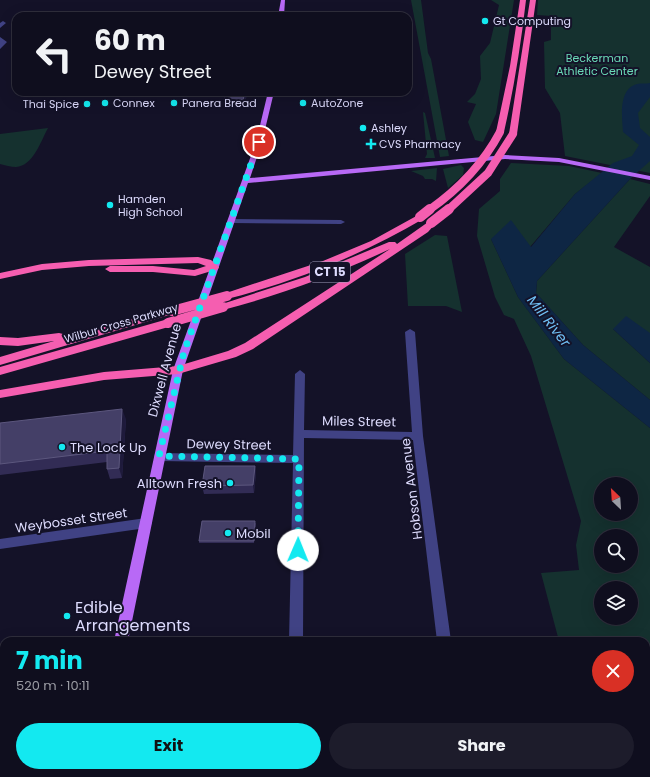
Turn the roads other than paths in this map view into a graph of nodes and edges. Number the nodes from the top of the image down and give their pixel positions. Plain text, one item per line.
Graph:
1 (283, 0) edge
2 (523, 0) edge
3 (533, 0) edge
4 (282, 12) edge
5 (0, 39) edge
6 (0, 47) edge
7 (270, 96) edge
8 (650, 178) edge
9 (246, 181) junction
10 (231, 221) junction
11 (341, 222) dead end
12 (431, 223) junction
13 (214, 267) junction
14 (0, 276) edge
15 (0, 284) edge
16 (136, 322) junction
17 (410, 332) dead end
18 (0, 341) edge
19 (0, 361) edge
20 (178, 370) junction
21 (0, 371) edge
22 (300, 374) dead end
23 (0, 394) edge
24 (299, 434) junction
25 (418, 436) junction
26 (159, 456) junction
27 (299, 459) junction
28 (146, 522) junction
29 (0, 544) edge
30 (122, 637) edge
31 (296, 637) edge
32 (443, 637) edge

1 - 4 main road
2 - 16 highway, Wilbur Cross Parkway / CT 15, bridge
3 - 12 highway, Wilbur Cross Parkway / CT 15, bridge
5 - 6 street
7 - 9 main road, Dixwell Avenue
8 - 9 main road
9 - 10 main road, Dixwell Avenue
10 - 11 street
10 - 13 main road, Dixwell Avenue
12 - 20 highway
12 - 21 highway, Wilbur Cross Parkway / CT 15, bridge
13 - 14 highway
13 - 15 highway
13 - 20 main road, Dixwell Avenue
16 - 18 highway
16 - 19 highway, Wilbur Cross Parkway / CT 15
17 - 25 street, Hobson Avenue
20 - 23 highway
20 - 26 main road, Dixwell Avenue
22 - 24 street
24 - 25 street, Miles Street
24 - 27 street
25 - 32 street, Hobson Avenue
26 - 27 street, Dewey Street
26 - 28 main road, Dixwell Avenue
27 - 31 street
28 - 29 street, Weybosset Street
28 - 30 main road, Dixwell Avenue

